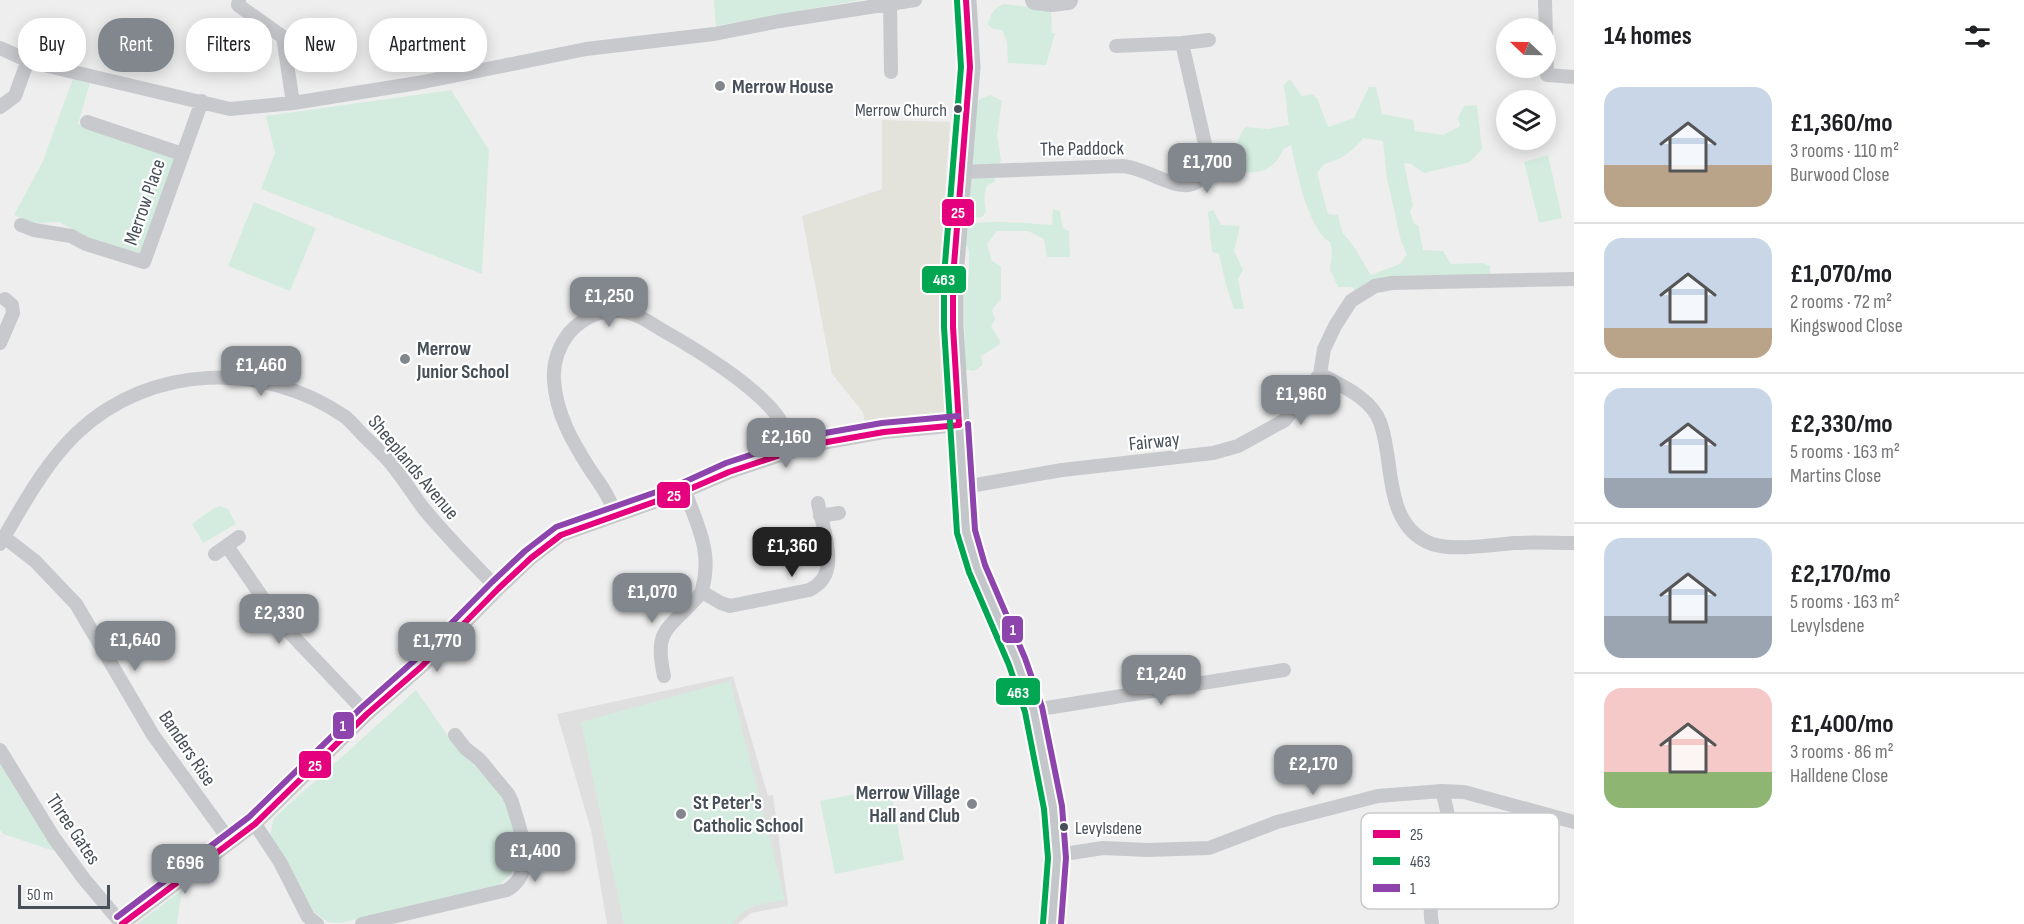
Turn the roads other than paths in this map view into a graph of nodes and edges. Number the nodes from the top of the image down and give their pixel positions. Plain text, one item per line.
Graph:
1 (239, 0) edge
2 (915, 0) edge
3 (966, 0) edge
4 (1035, 0) edge
5 (1068, 0) edge
6 (1545, 0) edge
7 (890, 3) junction
8 (1209, 40) dead end
9 (1182, 43) junction
10 (1116, 46) dead end
11 (0, 48) edge
12 (18, 56) edge
13 (24, 72) edge
14 (79, 72) edge
15 (891, 72) dead end
16 (1574, 77) edge
17 (202, 101) junction
18 (293, 103) junction
19 (0, 107) edge
20 (87, 122) dead end
21 (182, 154) junction
22 (961, 172) junction
23 (21, 225) dead end
24 (1574, 279) edge
25 (5, 298) dead end
26 (0, 343) edge
27 (1320, 374) junction
28 (959, 425) junction
29 (792, 450) junction
30 (964, 487) junction
31 (685, 491) junction
32 (839, 513) dead end
33 (615, 515) junction
34 (239, 537) dead end
35 (2, 540) edge
36 (1574, 543) edge
37 (498, 589) junction
38 (702, 592) junction
39 (1284, 670) dead end
40 (664, 676) dead end
41 (1034, 710) junction
42 (367, 714) junction
43 (455, 735) dead end
44 (0, 750) edge
45 (1443, 791) junction
46 (1447, 813) edge
47 (1541, 813) edge
48 (1559, 818) edge
49 (1574, 822) edge
50 (255, 824) junction
51 (230, 842) junction
52 (1057, 858) junction
53 (122, 924) edge
54 (317, 924) edge
55 (362, 924) edge
56 (1052, 924) edge

1 - 18 street
2 - 7 street
3 - 22 main road
4 - 5 street
6 - 16 street
7 - 15 street
7 - 18 street
8 - 9 street
9 - 10 street
9 - 22 street, The Paddock
11 - 12 street
13 - 19 street
14 - 17 street
17 - 18 street
17 - 21 street, Merrow Place
20 - 21 street
21 - 23 street, Merrow Place
22 - 28 main road
24 - 27 street, Fairway
25 - 26 street
27 - 30 street, Fairway
27 - 36 street
28 - 29 street
28 - 30 main road
29 - 31 street
29 - 33 street
30 - 41 main road
31 - 33 street
31 - 38 street
32 - 38 street
33 - 37 street
34 - 42 street
35 - 37 street, Sheeplands Avenue
35 - 51 street, Banders Rise
37 - 42 street
38 - 40 street
39 - 41 street
41 - 52 main road
42 - 50 street
43 - 55 street
44 - 53 street, Three Gates
45 - 46 street
45 - 47 street
45 - 52 street
48 - 49 street
50 - 51 street
50 - 54 street
51 - 53 street
52 - 56 main road

